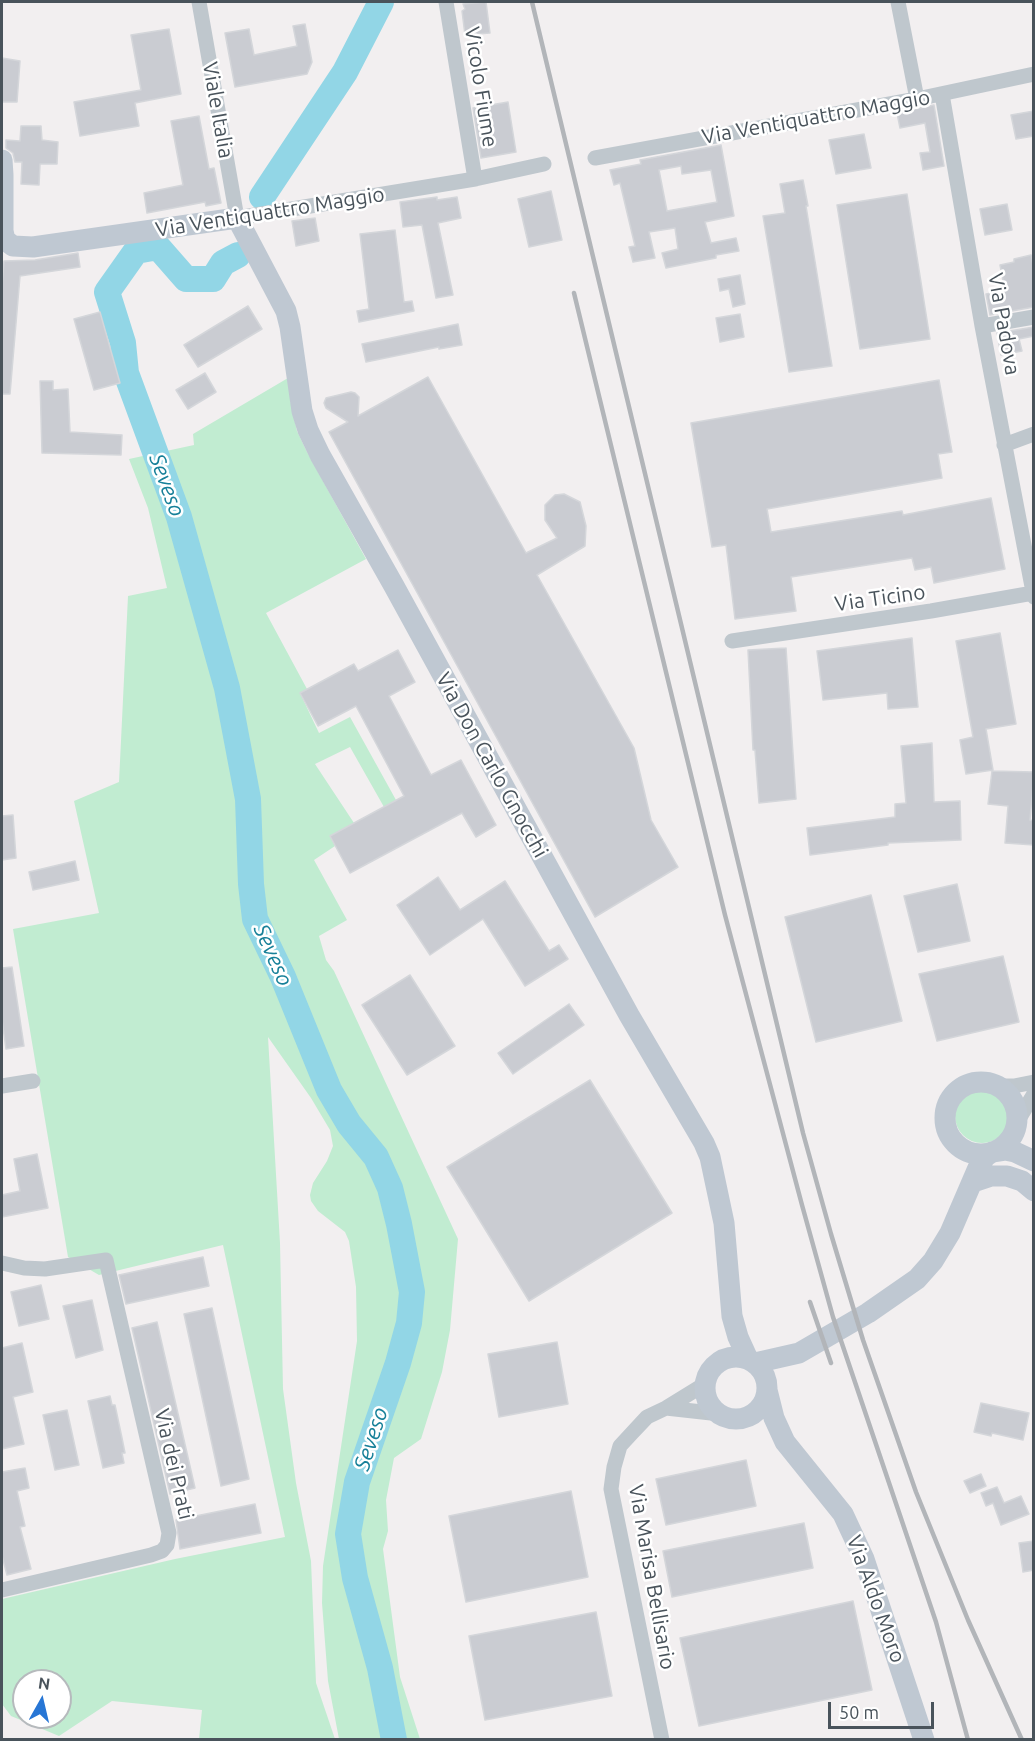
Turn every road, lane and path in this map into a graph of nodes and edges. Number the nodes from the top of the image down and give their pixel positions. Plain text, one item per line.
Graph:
1 (198, 2) edge
2 (446, 2) edge
3 (898, 2) edge
4 (1034, 74) edge
5 (942, 93) junction
6 (917, 99) junction
7 (596, 158) dead end
8 (2, 160) edge
9 (544, 164) dead end
10 (475, 179) junction
11 (237, 218) junction
12 (3, 231) edge
13 (1034, 317) edge
14 (982, 326) junction
15 (1034, 434) edge
16 (1004, 445) junction
17 (1033, 595) edge
18 (732, 641) dead end
19 (33, 1081) dead end
20 (1034, 1082) edge
21 (2, 1086) edge
22 (998, 1086) junction
23 (1034, 1094) edge
24 (1017, 1122) junction
25 (957, 1145) junction
26 (1034, 1148) edge
27 (992, 1152) junction
28 (1034, 1161) edge
29 (973, 1182) junction
30 (1034, 1191) edge
31 (960, 1207) junction
32 (2, 1263) edge
33 (732, 1316) junction
34 (799, 1353) junction
35 (751, 1361) junction
36 (718, 1363) junction
37 (705, 1384) junction
38 (767, 1389) junction
39 (666, 1408) junction
40 (725, 1417) junction
41 (785, 1442) junction
42 (2, 1590) edge
43 (662, 1740) edge
44 (924, 1740) edge

1 - 11 street, Viale Italia
2 - 10 street, Vicolo Fiume
3 - 6 street
4 - 5 street, Via Ventiquattro Maggio
5 - 6 street, Via Ventiquattro Maggio
5 - 14 street, Via Padova
6 - 7 street, Via Ventiquattro Maggio
8 - 12 street
9 - 10 street, Via Ventiquattro Maggio
10 - 11 street, Via Ventiquattro Maggio
11 - 12 street, Via Ventiquattro Maggio
11 - 33 street, Via Don Carlo Gnocchi
13 - 14 street
14 - 16 street, Via Padova
15 - 16 street
16 - 17 street, Via Padova
17 - 18 street, Via Ticino
19 - 21 street
20 - 22 street
22 - 24 street
22 - 25 street
23 - 24 street
24 - 26 street
24 - 27 street
25 - 27 street
25 - 31 street
27 - 28 street
27 - 29 street
29 - 30 street
29 - 31 street
31 - 34 street
32 - 42 street, Via dei Prati
33 - 35 street
33 - 36 street
34 - 35 street
34 - 38 street
35 - 36 street
35 - 38 street
36 - 37 street
37 - 39 street, Via Marisa Bellisario
37 - 40 street
38 - 40 street
38 - 41 street, Via Aldo Moro
39 - 40 street
39 - 43 street, Via Marisa Bellisario
40 - 41 street, Via Aldo Moro
41 - 44 street, Via Aldo Moro

